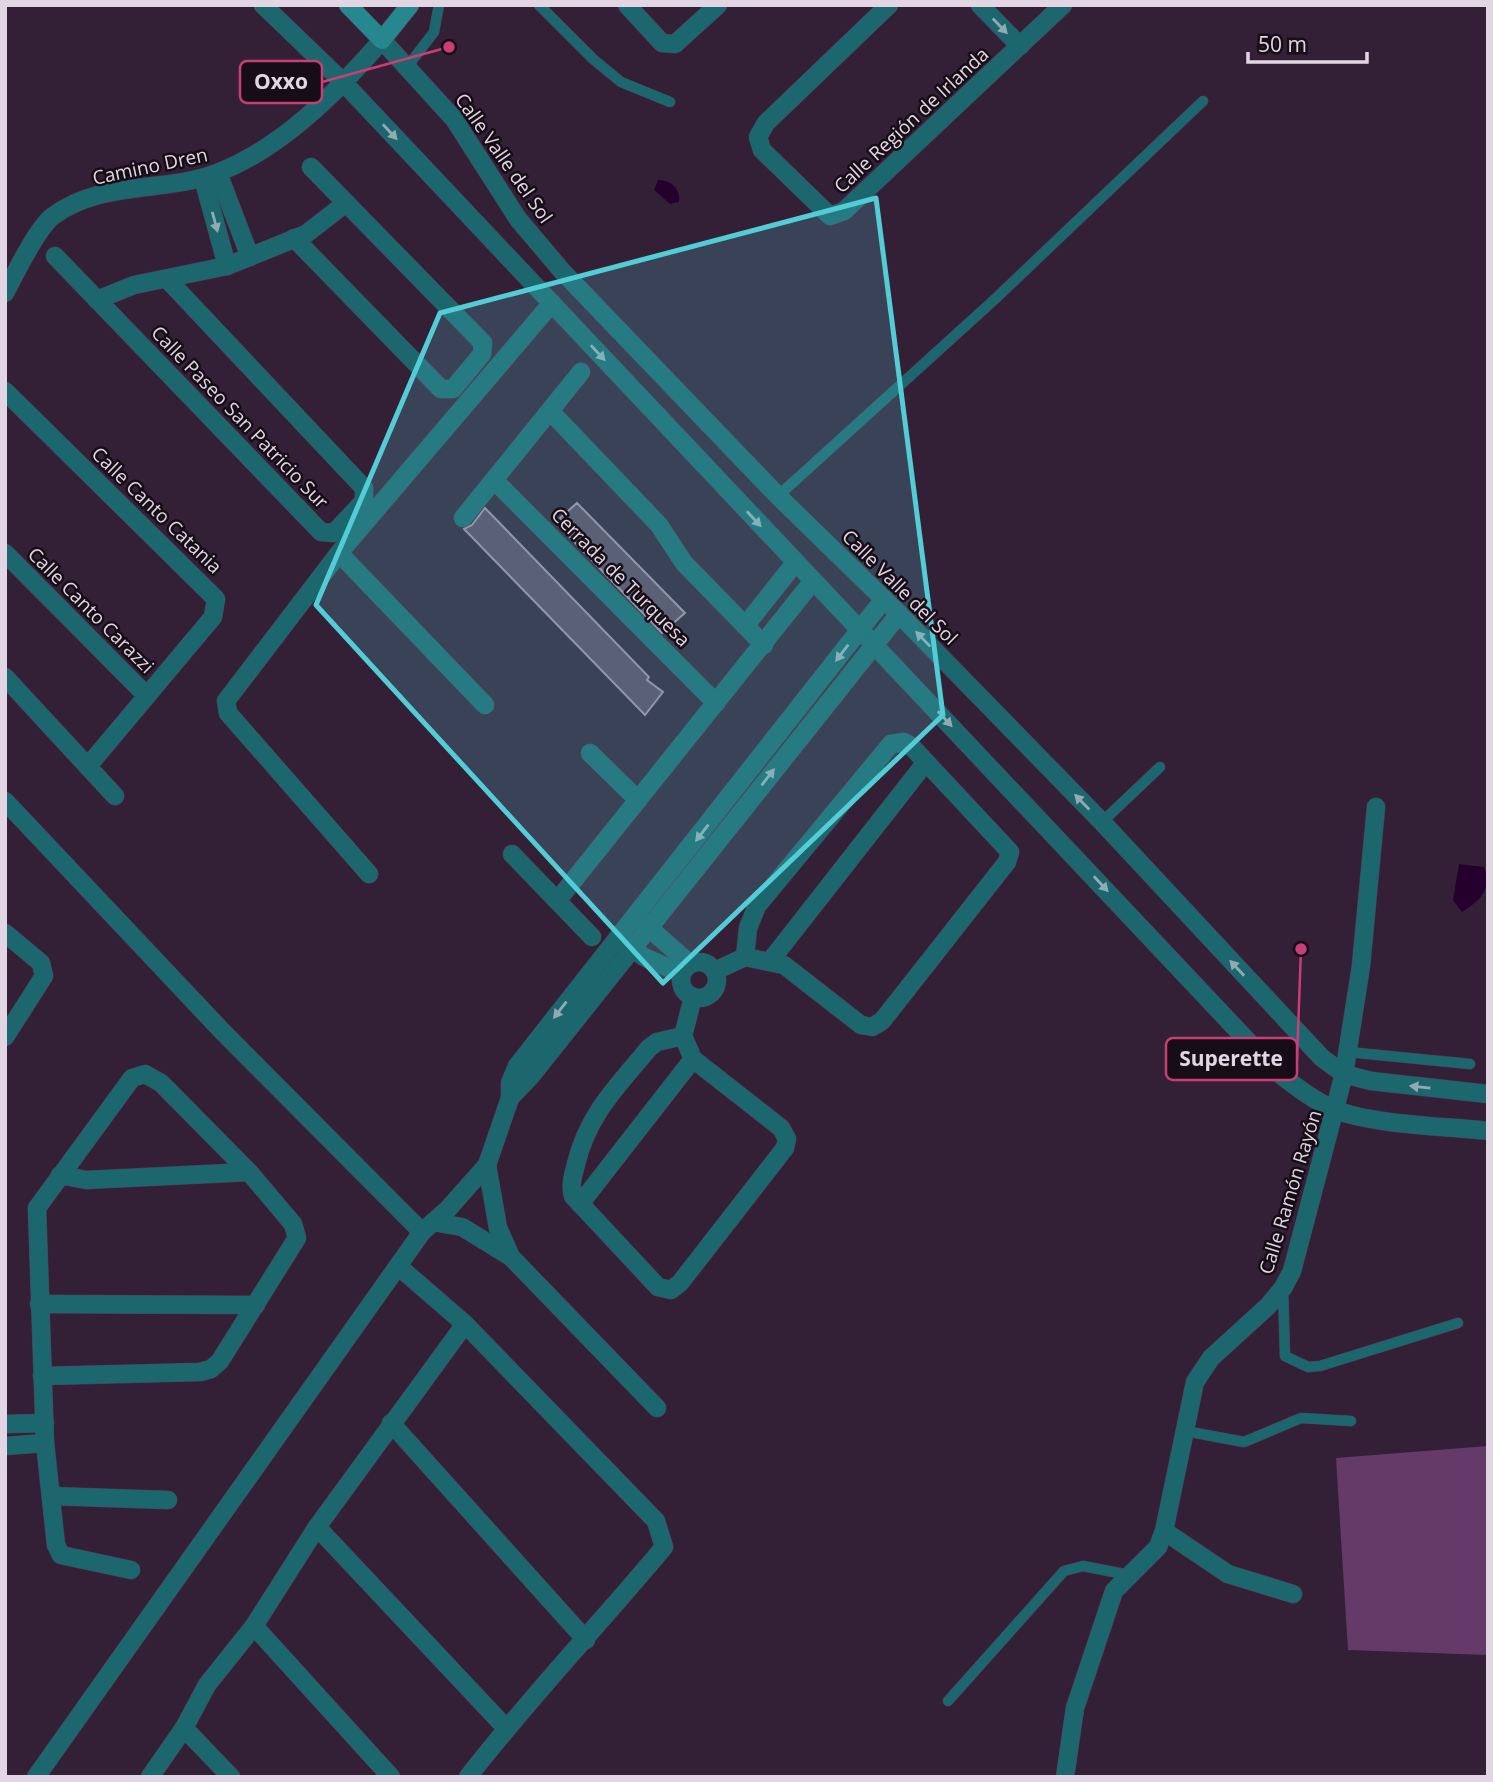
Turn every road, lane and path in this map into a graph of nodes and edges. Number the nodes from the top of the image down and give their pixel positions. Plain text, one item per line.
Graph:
1 (263, 5) edge
2 (348, 5) edge
3 (410, 5) edge
4 (439, 5) edge
5 (539, 5) edge
6 (627, 5) edge
7 (718, 5) edge
8 (889, 5) edge
9 (980, 5) edge
10 (1063, 5) edge
11 (382, 40) junction
12 (1020, 46) junction
13 (408, 66) junction
14 (343, 82) junction
15 (1203, 101) dead end
16 (670, 102) dead end
17 (312, 167) dead end
18 (210, 175) junction
19 (346, 203) junction
20 (294, 238) junction
21 (55, 256) dead end
22 (250, 257) junction
23 (227, 266) junction
24 (168, 280) junction
25 (5, 293) edge
26 (97, 300) junction
27 (552, 303) junction
28 (581, 372) dead end
29 (5, 391) edge
30 (550, 411) junction
31 (495, 481) junction
32 (778, 496) junction
33 (463, 518) dead end
34 (5, 553) edge
35 (339, 553) junction
36 (795, 563) junction
37 (813, 581) junction
38 (884, 599) junction
39 (899, 614) junction
40 (745, 626) junction
41 (860, 629) junction
42 (764, 645) junction
43 (874, 645) junction
44 (5, 677) edge
45 (147, 696) junction
46 (716, 703) junction
47 (485, 705) dead end
48 (590, 753) dead end
49 (926, 762) junction
50 (88, 766) junction
51 (1160, 767) dead end
52 (115, 796) dead end
53 (638, 800) junction
54 (5, 801) edge
55 (1376, 807) dead end
56 (1102, 822) junction
57 (512, 854) dead end
58 (369, 874) dead end
59 (557, 901) junction
60 (635, 915) junction
61 (649, 927) junction
62 (5, 933) edge
63 (592, 937) dead end
64 (617, 937) junction
65 (632, 949) junction
66 (746, 957) junction
67 (771, 960) junction
68 (686, 969) junction
69 (715, 971) junction
70 (693, 997) junction
71 (8, 1029) edge
72 (683, 1035) junction
73 (1348, 1052) junction
74 (693, 1059) junction
75 (1470, 1064) dead end
76 (1344, 1074) junction
77 (1488, 1094) edge
78 (510, 1098) junction
79 (1336, 1110) junction
80 (1488, 1131) edge
81 (486, 1165) junction
82 (249, 1172) junction
83 (60, 1175) junction
84 (580, 1204) junction
85 (428, 1227) junction
86 (511, 1257) junction
87 (398, 1266) junction
88 (1283, 1288) junction
89 (39, 1304) junction
90 (257, 1305) junction
91 (465, 1324) junction
92 (1458, 1324) dead end
93 (42, 1376) junction
94 (657, 1408) dead end
95 (1351, 1421) dead end
96 (45, 1423) junction
97 (391, 1423) junction
98 (5, 1424) edge
99 (1185, 1432) junction
100 (45, 1443) junction
101 (5, 1446) edge
102 (51, 1496) junction
103 (168, 1500) dead end
104 (317, 1527) junction
105 (1164, 1531) junction
106 (131, 1570) dead end
107 (1129, 1575) junction
108 (1293, 1594) dead end
109 (254, 1626) junction
110 (586, 1640) junction
111 (948, 1701) dead end
112 (184, 1728) junction
113 (506, 1728) junction
114 (36, 1777) edge
115 (150, 1777) edge
116 (231, 1777) edge
117 (391, 1777) edge
118 (468, 1777) edge
119 (1065, 1777) edge

1 - 14 street
2 - 11 street, Calle Valle del Sol
3 - 11 street, Camino Dren
4 - 13 lane
5 - 16 lane
6 - 7 street
8 - 12 street, Calle Región de Irlanda
9 -> 12 street
10 - 12 street, Calle Región de Irlanda
11 - 13 street, Calle Valle del Sol
11 - 14 street, Camino Dren
13 - 32 street, Calle Valle del Sol
14 - 18 street, Camino Dren
14 -> 27 street
15 - 32 lane
17 - 19 street
18 - 22 street
18 -> 23 street
18 - 25 street, Camino Dren
19 - 20 street
19 - 20 street
20 - 22 street
21 - 26 street, Calle Paseo San Patricio Sur
22 - 23 street
23 - 24 street
24 - 26 street
24 - 26 street, Calle Paseo San Patricio Sur
27 - 35 street
27 -> 36 street
28 - 30 street
29 - 45 street, Calle Canto Catania
30 - 31 street
30 - 40 street
31 - 33 street
31 - 46 street, Cerrada de Turquesa
32 - 38 street, Calle Valle del Sol
34 - 45 street, Calle Canto Carazzi
35 - 47 street
35 - 58 street
36 - 37 street
36 - 40 street
37 - 41 street
37 - 42 street
38 - 39 street, Calle Valle del Sol
38 - 41 street
39 - 43 street
56 -> 39 street, Calle Valle del Sol
40 - 42 street
41 - 43 street
41 -> 60 street
42 - 46 street
61 -> 43 street
43 -> 79 street
44 - 50 street
45 - 50 street, Calle Canto Catania
46 - 53 street
48 - 53 street
49 - 66 street
49 - 67 street
49 - 67 street
50 - 52 street
51 - 56 lane
53 - 59 street
54 - 85 street
55 - 73 street, Calle Ramón Rayón
76 -> 56 street, Calle Valle del Sol
57 - 59 street
59 - 63 street
60 - 61 street
60 - 64 street
61 - 65 street
61 - 68 street
62 - 71 street
64 - 65 street
64 -> 78 street
65 - 68 street
65 - 78 street
66 - 67 street
66 - 69 street
68 - 69 street
68 - 70 street
69 - 70 street
70 - 72 street
72 - 74 street
72 - 84 street
73 - 75 lane
73 - 76 street, Calle Ramón Rayón
74 - 84 street
74 - 84 street
77 -> 76 street, Calle Valle del Sol
76 - 79 street, Calle Ramón Rayón
78 - 81 street
79 - 80 street
79 - 88 street, Calle Ramón Rayón
81 - 85 street
81 - 86 street
82 - 83 street
82 - 83 street
82 - 90 street
83 - 89 street
85 - 86 street
85 - 87 street
86 - 94 street
87 - 91 street
87 - 114 street
88 - 92 lane
88 - 99 street, Calle Ramón Rayón
89 - 90 street
89 - 93 street
90 - 93 street
91 - 97 street
91 - 110 street
93 - 96 street
95 - 99 lane
96 - 98 street
96 - 100 street
97 - 104 street
97 - 110 street
99 - 105 street, Calle Ramón Rayón
100 - 101 street
100 - 102 street
102 - 103 street
102 - 106 street
104 - 109 street
104 - 113 street
105 - 107 street, Calle Ramón Rayón
105 - 108 street
107 - 111 lane
107 - 119 street, Calle Ramón Rayón
109 - 112 street
109 - 117 street
110 - 113 street
112 - 115 street
112 - 116 street
113 - 118 street

